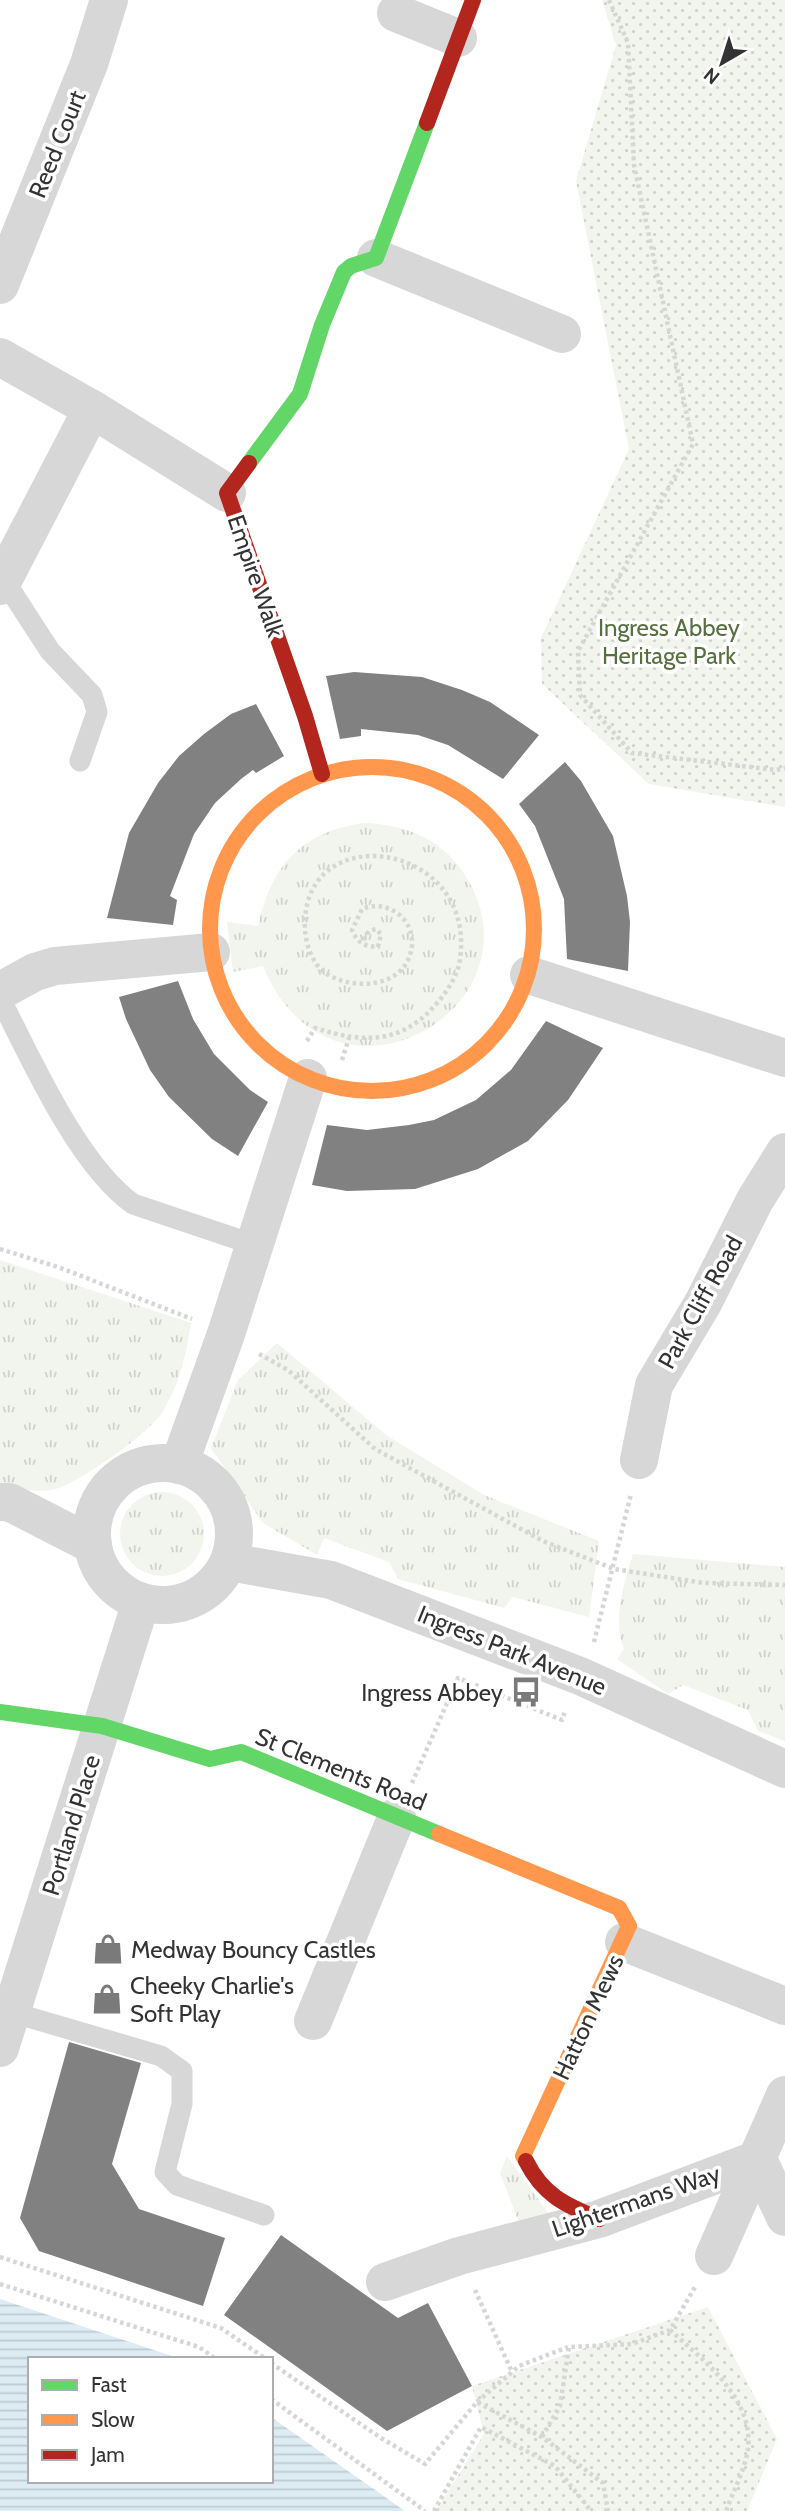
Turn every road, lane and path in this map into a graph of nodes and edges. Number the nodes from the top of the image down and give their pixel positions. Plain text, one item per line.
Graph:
1 (109, 0) edge
2 (473, 0) edge
3 (609, 0) edge
4 (396, 13) dead end
5 (458, 38) junction
6 (376, 258) junction
7 (0, 285) edge
8 (562, 334) dead end
9 (0, 358) edge
10 (92, 409) junction
11 (227, 493) junction
12 (2, 583) edge
13 (79, 761) dead end
14 (785, 768) edge
15 (322, 774) junction
16 (361, 943) junction
17 (211, 952) junction
18 (528, 975) junction
19 (0, 991) edge
20 (0, 998) edge
21 (785, 1058) edge
22 (299, 1073) junction
23 (785, 1152) edge
24 (255, 1245) junction
25 (0, 1249) edge
26 (194, 1320) dead end
27 (252, 1349) dead end
28 (639, 1460) dead end
29 (179, 1465) junction
30 (0, 1502) edge
31 (93, 1545) junction
32 (229, 1562) junction
33 (785, 1585) edge
34 (141, 1602) junction
35 (0, 1712) edge
36 (102, 1726) junction
37 (785, 1769) edge
38 (397, 1816) junction
39 (624, 1942) junction
40 (9, 2004) edge
41 (785, 2006) edge
42 (313, 2021) dead end
43 (0, 2048) edge
44 (785, 2095) edge
45 (758, 2159) junction
46 (264, 2215) dead end
47 (785, 2217) edge
48 (599, 2219) junction
49 (459, 2256) junction
50 (714, 2256) joint
51 (0, 2257) edge
52 (385, 2283) dead end
53 (0, 2284) edge
54 (670, 2330) junction
55 (569, 2347) junction
56 (213, 2357) edge
57 (262, 2357) edge
58 (273, 2364) edge
59 (512, 2372) junction
60 (273, 2400) edge
61 (477, 2402) junction
62 (542, 2437) junction
63 (425, 2511) edge
64 (434, 2511) edge
65 (591, 2511) edge
66 (608, 2511) edge
67 (726, 2511) edge

1 - 7 street, Reed Court
2 - 5 street
3 - 14 path
4 - 5 street
5 - 6 street
6 - 8 street
6 - 11 street, Empire Walk
9 - 10 street
10 - 11 street
10 - 12 street
11 - 15 street, Empire Walk
12 - 13 lane
15 - 17 street
15 - 18 street
16 - 16 path
16 - 22 path
17 - 19 street
17 - 22 street
18 - 21 street
18 - 22 street
20 - 24 lane
22 - 24 street
23 - 28 street, Park Cliff Road
24 - 29 street
25 - 26 path
27 - 33 path
29 - 31 street
29 - 32 street
30 - 31 street
31 - 34 street
32 - 34 street
32 - 37 street, Ingress Park Avenue
34 - 36 street, Portland Place
35 - 36 street, St Clements Road
36 - 38 street, St Clements Road
36 - 40 street, Portland Place
38 - 39 street, St Clements Road
38 - 42 street
39 - 41 street, Hatton Mews
39 - 48 street, Hatton Mews
40 - 43 street, Portland Place
40 - 46 lane
44 - 45 street, Lightermans Way
45 - 47 street
45 - 48 street, Lightermans Way
45 - 50 street, Lightermans Way
48 - 49 street, Lightermans Way
49 - 52 street, Lightermans Way
49 - 59 path
50 - 54 path
51 - 57 path
53 - 56 path
54 - 55 path
54 - 67 path
55 - 59 path
55 - 62 path
58 - 61 path
59 - 61 path
60 - 63 path
61 - 62 path
62 - 66 path
64 - 65 path

